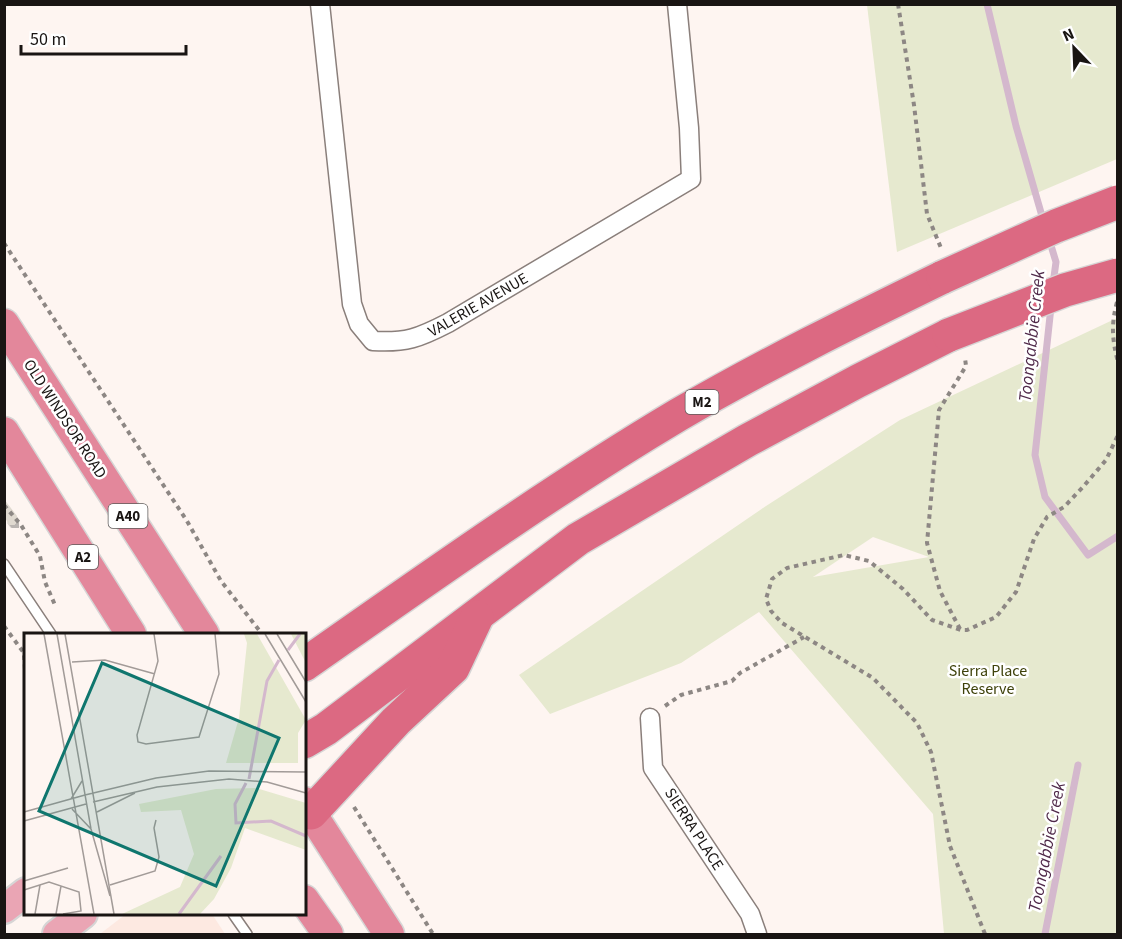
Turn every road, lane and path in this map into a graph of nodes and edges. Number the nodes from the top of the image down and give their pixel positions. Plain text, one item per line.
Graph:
1 (320, 4) edge
2 (677, 4) edge
3 (1118, 202) edge
4 (4, 243) edge
5 (1118, 275) edge
6 (1118, 301) edge
7 (4, 324) edge
8 (1118, 362) edge
9 (4, 432) edge
10 (1118, 435) edge
11 (4, 505) edge
12 (4, 564) edge
13 (55, 605) dead end
14 (480, 612) junction
15 (4, 626) edge
16 (50, 633) edge
17 (130, 633) edge
18 (203, 633) edge
19 (261, 633) edge
20 (805, 636) junction
21 (24, 653) edge
22 (306, 664) edge
23 (650, 718) joint
24 (306, 741) edge
25 (340, 784) junction
26 (308, 808) edge
27 (24, 894) edge
28 (4, 909) edge
29 (82, 915) edge
30 (234, 915) edge
31 (57, 934) edge
32 (247, 934) edge
33 (389, 934) edge
34 (433, 934) edge
35 (757, 934) edge
36 (985, 934) edge

1 - 2 street, VALERIE AVENUE
3 - 22 highway, M2, bridge
4 - 19 path
5 - 14 highway, bridge
6 - 8 path
7 - 18 highway, OLD WINDSOR ROAD / A40
9 - 17 highway, A2
10 - 20 path
11 - 13 path
12 - 16 lane
14 - 24 highway
14 - 25 highway
15 - 21 path
20 - 23 path
20 - 36 path
23 - 35 street, SIERRA PLACE
25 - 26 highway
25 - 34 path
26 - 33 highway
27 - 28 main road
29 - 31 main road
30 - 32 lane

